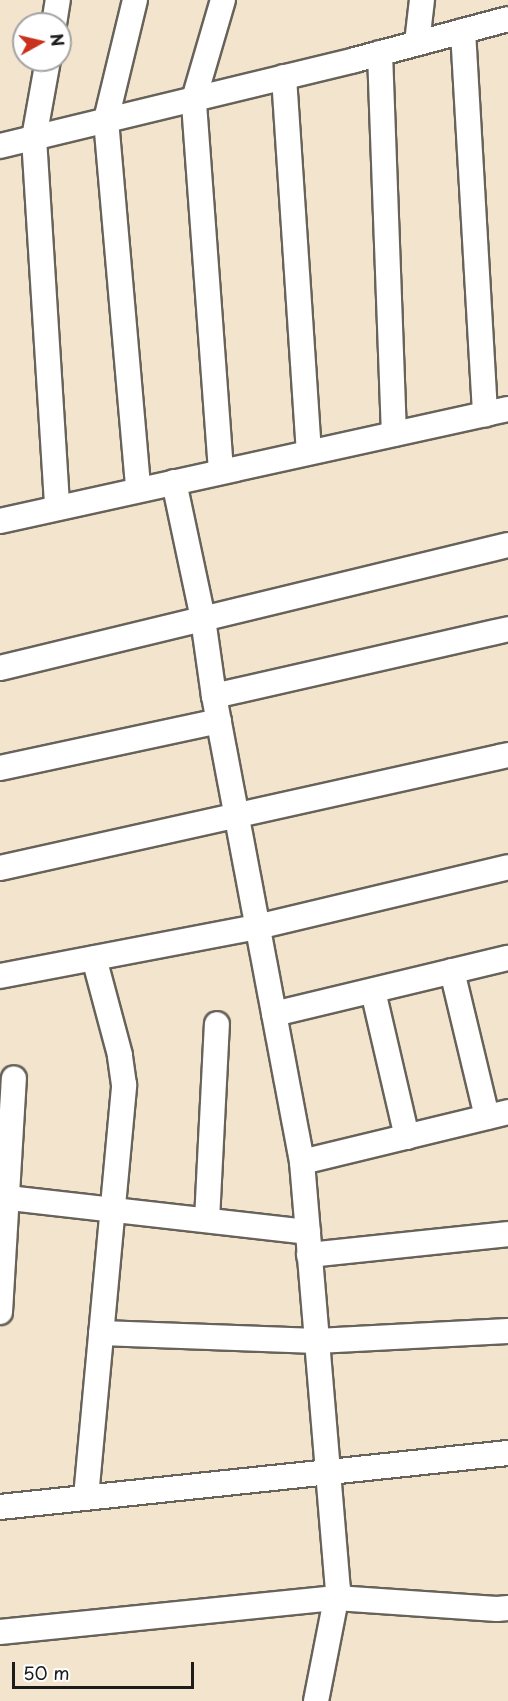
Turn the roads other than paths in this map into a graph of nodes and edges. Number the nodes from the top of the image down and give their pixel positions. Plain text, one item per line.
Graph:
1 (135, 0) edge
2 (223, 0) edge
3 (422, 0) edge
4 (508, 19) edge
5 (463, 31) junction
6 (417, 44) junction
7 (380, 53) junction
8 (46, 72) edge
9 (284, 77) junction
10 (194, 99) junction
11 (106, 120) junction
12 (34, 138) junction
13 (0, 146) edge
14 (508, 409) edge
15 (484, 414) junction
16 (394, 434) junction
17 (309, 452) junction
18 (221, 471) junction
19 (174, 482) junction
20 (138, 489) junction
21 (57, 507) junction
22 (0, 521) edge
23 (508, 545) edge
24 (203, 619) junction
25 (508, 629) edge
26 (0, 668) edge
27 (214, 696) junction
28 (219, 722) junction
29 (508, 755) edge
30 (0, 768) edge
31 (237, 815) junction
32 (508, 867) edge
33 (0, 868) edge
34 (257, 927) junction
35 (94, 958) junction
36 (508, 958) edge
37 (452, 971) junction
38 (0, 976) edge
39 (373, 991) junction
40 (274, 1014) junction
41 (217, 1024) dead end
42 (14, 1078) dead end
43 (498, 1115) edge
44 (407, 1137) junction
45 (302, 1162) junction
46 (3, 1198) edge
47 (113, 1210) junction
48 (207, 1220) junction
49 (508, 1234) edge
50 (308, 1243) junction
51 (0, 1312) edge
52 (508, 1331) edge
53 (101, 1333) junction
54 (317, 1341) junction
55 (508, 1453) edge
56 (328, 1472) junction
57 (86, 1497) junction
58 (0, 1507) edge
59 (336, 1598) junction
60 (508, 1608) edge
61 (0, 1632) edge
62 (316, 1701) edge

1 - 11 street
2 - 10 street
3 - 6 street
4 - 5 street
5 - 6 street
5 - 15 street
6 - 7 street
7 - 9 street
7 - 16 street
8 - 12 street
9 - 10 street
9 - 17 street
10 - 11 street
10 - 18 street
11 - 12 street
11 - 20 street
12 - 13 street
12 - 21 street
14 - 15 street
15 - 16 street
16 - 17 street
17 - 18 street
18 - 19 street
19 - 20 street
19 - 24 street
20 - 21 street
21 - 22 street
23 - 24 street
24 - 26 street
24 - 27 street
25 - 27 street
27 - 28 street
28 - 30 street
28 - 31 street
29 - 31 street
31 - 33 street
31 - 34 street
32 - 34 street
34 - 35 street
34 - 40 street
35 - 38 street
35 - 47 street
36 - 37 street
37 - 39 street
37 - 43 street
39 - 40 street
39 - 44 street
40 - 45 street
41 - 48 street
42 - 46 street
43 - 44 street
44 - 45 street
45 - 50 street
46 - 47 street
46 - 51 street
47 - 48 street
47 - 53 street
48 - 50 street
49 - 50 street
50 - 54 street
52 - 54 street
53 - 54 street
53 - 57 street
54 - 56 street
55 - 56 street
56 - 57 street
56 - 59 street
57 - 58 street
59 - 60 street
59 - 61 street
59 - 62 street

